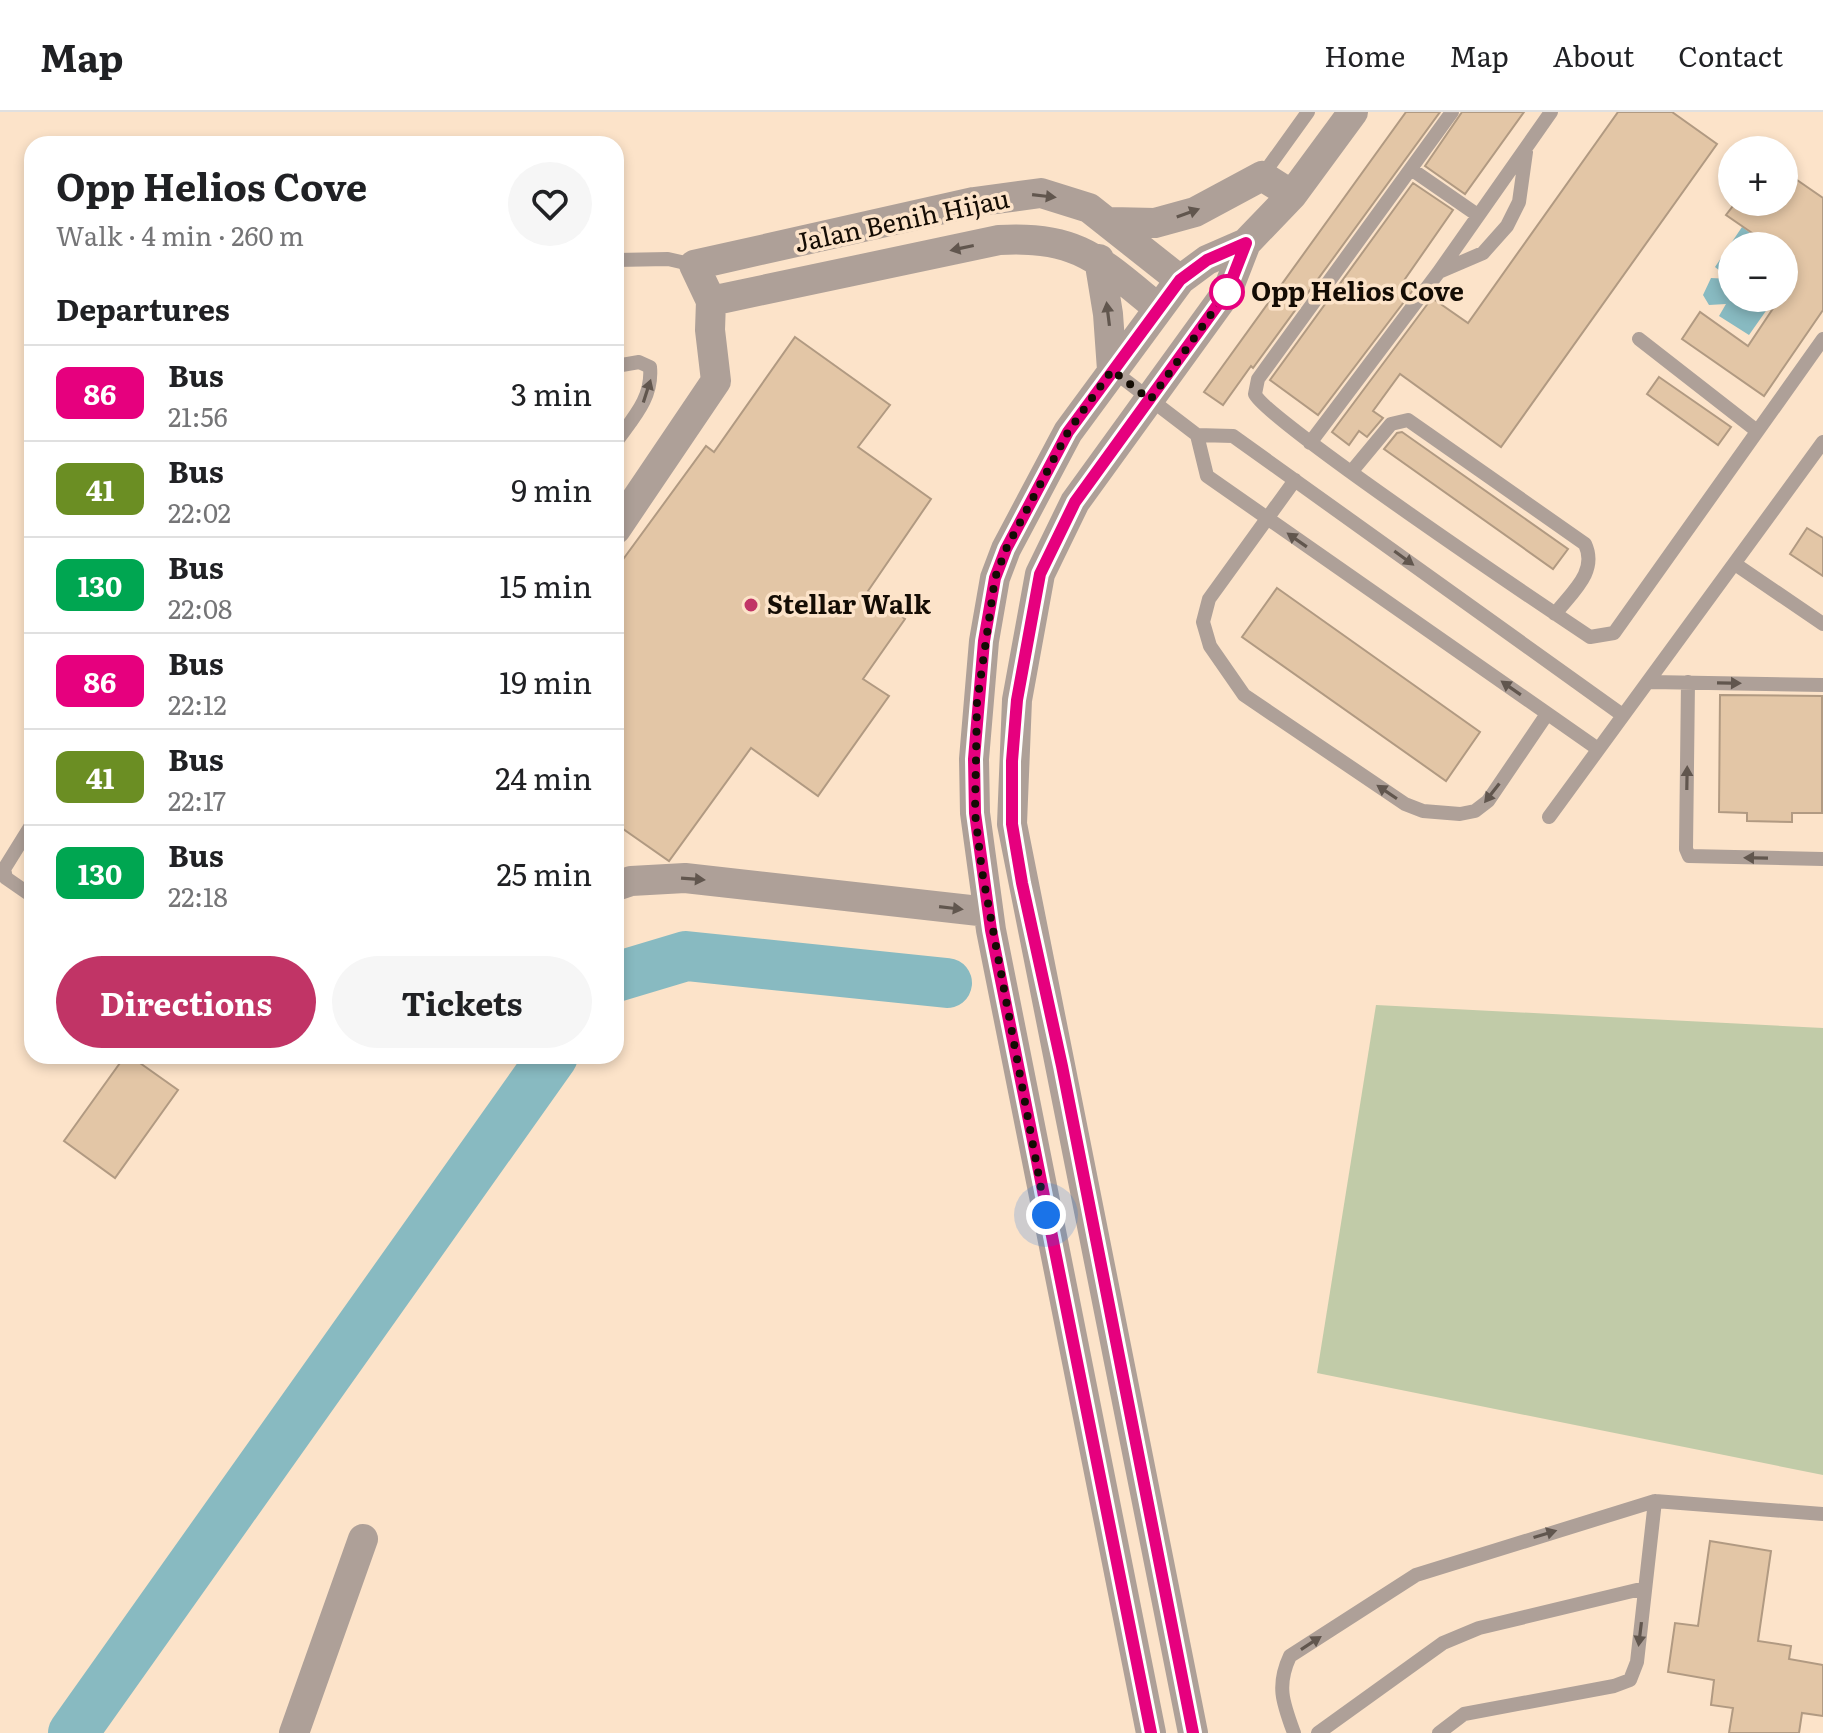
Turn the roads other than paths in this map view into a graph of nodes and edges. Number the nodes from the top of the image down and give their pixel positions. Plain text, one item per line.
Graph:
1 (1308, 112) edge
2 (1353, 112) edge
3 (1452, 112) edge
4 (1551, 112) edge
5 (1527, 148) junction
6 (1411, 169) junction
7 (1262, 176) junction
8 (1292, 195) junction
9 (1476, 214) junction
10 (1111, 222) junction
11 (1246, 243) junction
12 (1099, 259) junction
13 (624, 260) edge
14 (694, 265) junction
15 (1438, 273) junction
16 (1180, 280) junction
17 (711, 301) junction
18 (1158, 308) junction
19 (1639, 339) dead end
20 (1823, 339) edge
21 (624, 365) edge
22 (1112, 370) junction
23 (1150, 400) junction
24 (624, 431) edge
25 (1757, 431) junction
26 (1197, 435) junction
27 (1823, 442) edge
28 (1310, 443) junction
29 (1352, 471) junction
30 (1295, 480) junction
31 (624, 517) edge
32 (1267, 519) junction
33 (1735, 564) junction
34 (1555, 614) junction
35 (1823, 624) edge
36 (1651, 682) junction
37 (1688, 682) junction
38 (1823, 685) edge
39 (1547, 714) junction
40 (1621, 714) junction
41 (1598, 749) junction
42 (1549, 817) dead end
43 (24, 837) edge
44 (1823, 859) edge
45 (624, 883) edge
46 (24, 890) edge
47 (989, 921) junction
48 (1655, 1501) junction
49 (1823, 1514) edge
50 (363, 1539) dead end
51 (1645, 1588) junction
52 (294, 1733) edge
53 (1151, 1733) edge
54 (1193, 1733) edge
55 (1294, 1733) edge
56 (1318, 1733) edge
57 (1439, 1733) edge

1 - 7 lane
2 - 8 street
3 - 6 lane
4 - 5 lane
5 - 9 lane
5 - 15 lane
6 - 9 lane
6 - 28 lane
7 - 8 street
10 -> 7 street
8 - 11 street
9 - 15 lane
14 -> 10 street, Jalan Benih Hijau
10 - 16 street, Jalan Benih Hijau
11 - 16 street
11 - 23 street
12 -> 17 street, Jalan Benih Hijau
12 - 18 street, Jalan Benih Hijau
22 -> 12 street
13 - 14 lane
14 - 17 street
15 - 28 lane
16 - 18 street
17 - 31 street
18 - 22 street
19 - 25 lane
20 - 25 lane
24 -> 21 lane
22 - 23 lane
22 - 47 street
23 - 26 lane
23 - 54 street
25 - 34 lane
26 - 30 lane
26 - 32 lane
27 - 33 lane
28 - 29 lane
29 - 34 lane
29 - 34 lane
30 - 32 lane
30 -> 40 lane
39 -> 32 lane
39 -> 32 lane
33 - 35 lane
33 - 36 lane
36 - 37 lane
36 - 40 lane
37 -> 38 lane
44 -> 37 lane
39 - 41 lane
40 - 41 lane
41 - 42 lane
43 - 46 lane
45 -> 47 street
47 - 53 street
48 - 49 lane
48 - 51 lane
55 -> 48 lane
50 - 52 street
51 - 56 lane
51 -> 57 lane

